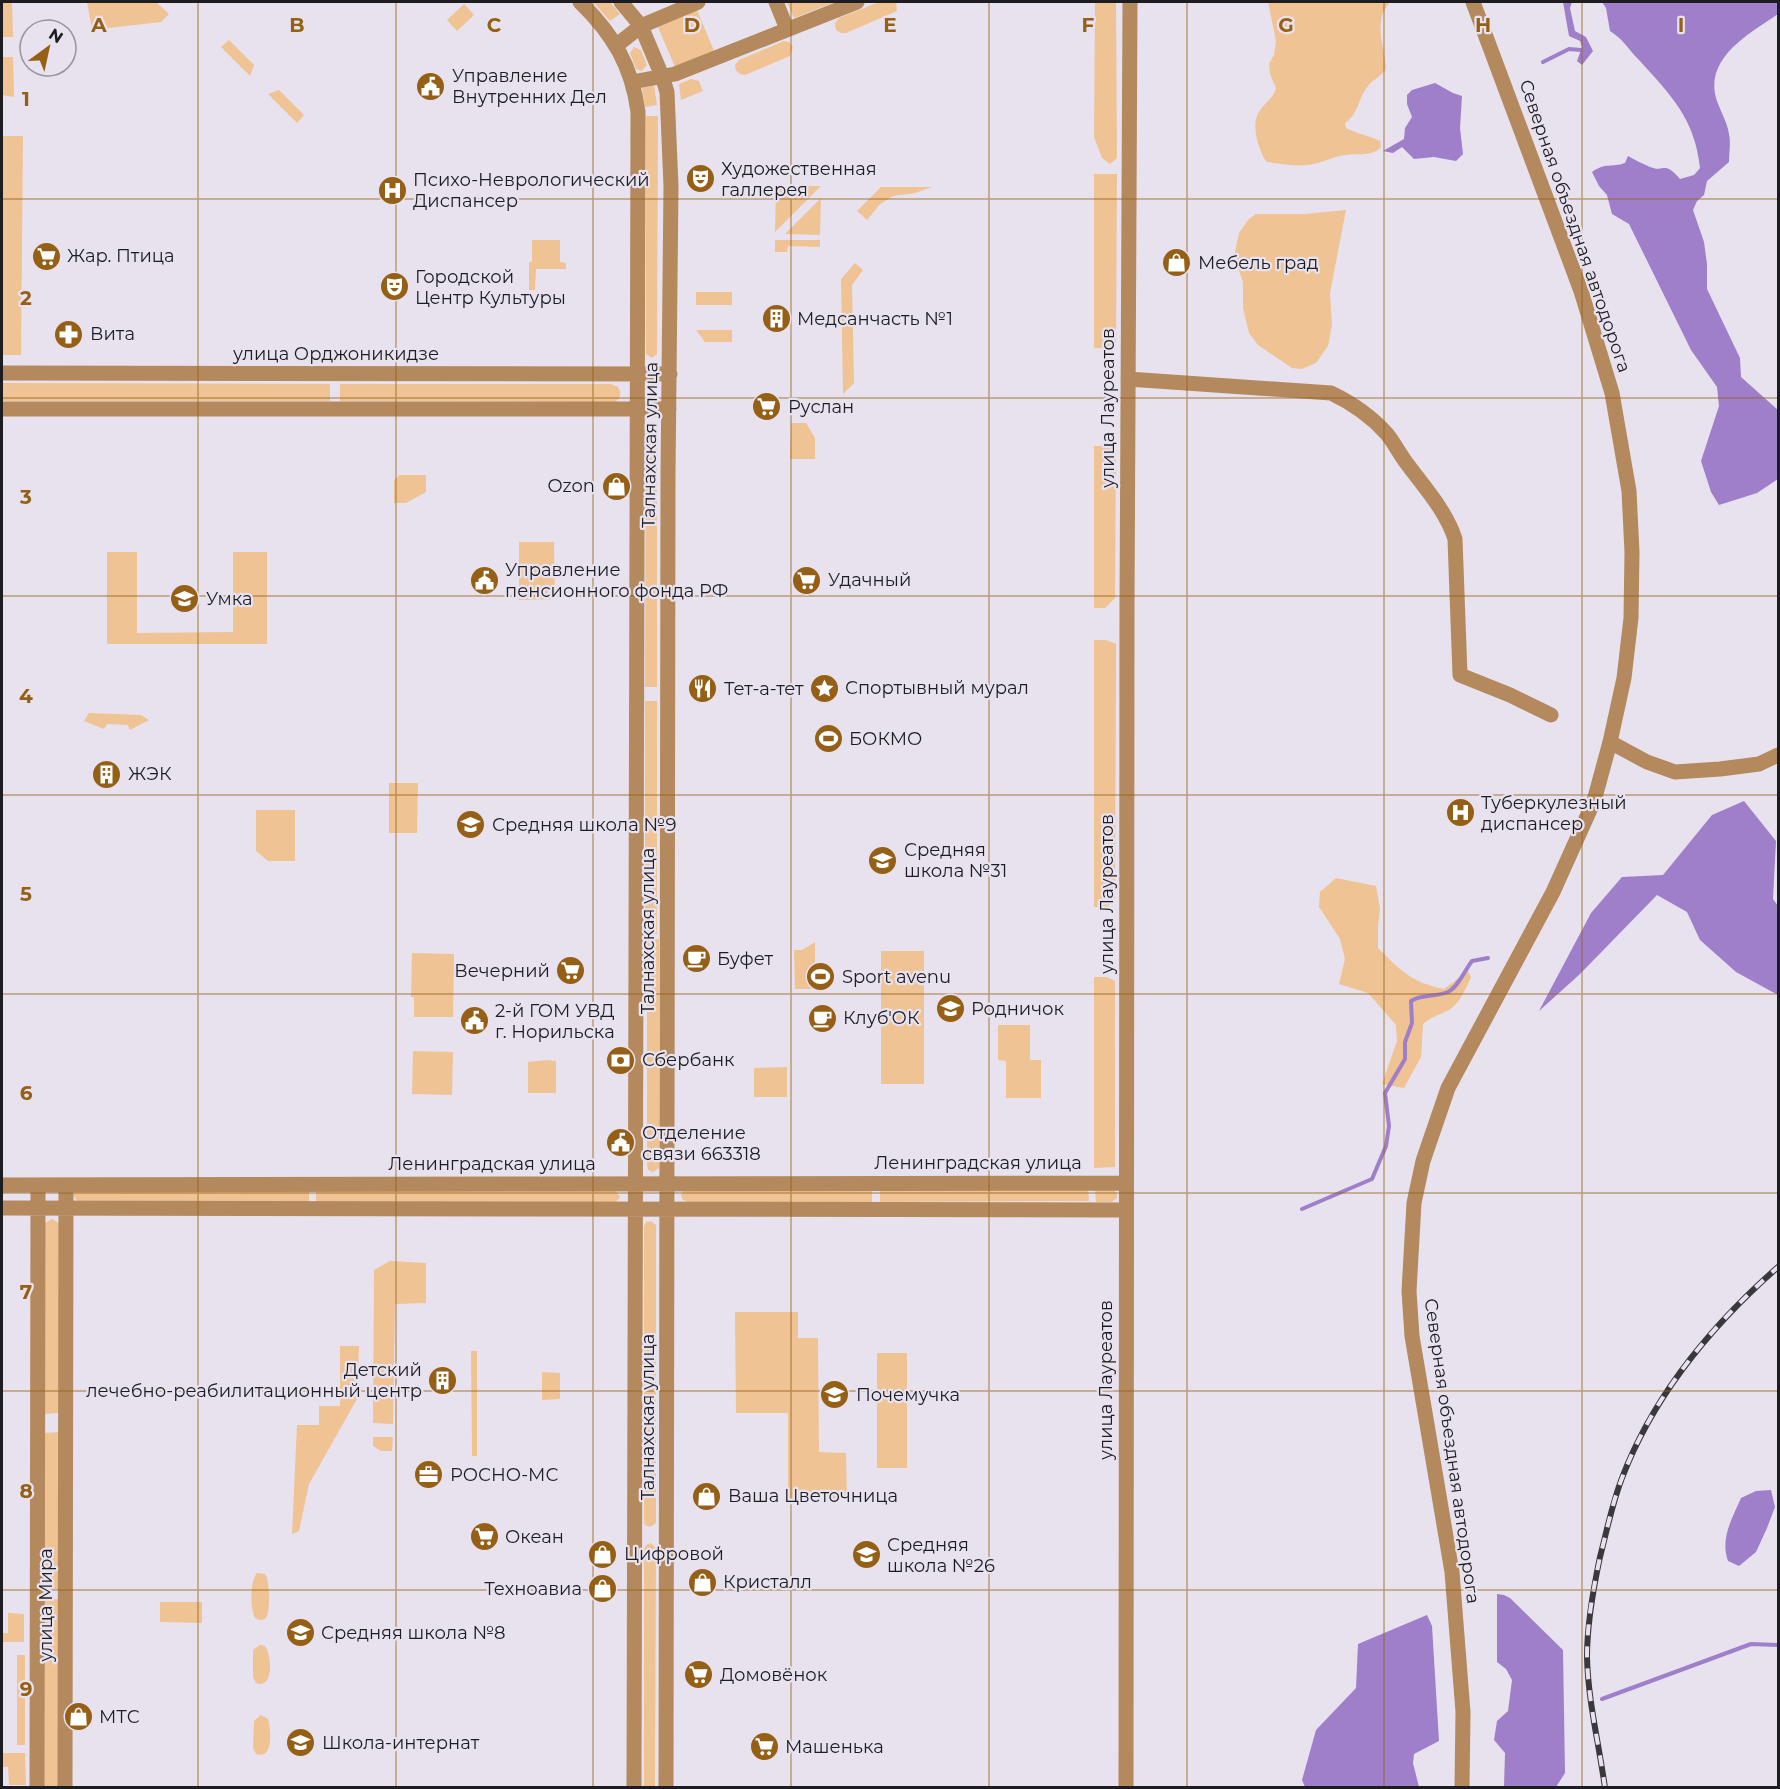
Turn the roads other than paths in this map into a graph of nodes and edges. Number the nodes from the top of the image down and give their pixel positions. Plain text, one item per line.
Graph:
1 (580, 2) edge
2 (621, 2) edge
3 (698, 2) edge
4 (776, 2) edge
5 (857, 2) edge
6 (1130, 2) edge
7 (1473, 2) edge
8 (641, 26) junction
9 (787, 29) junction
10 (617, 45) junction
11 (662, 76) junction
12 (632, 82) junction
13 (2, 373) edge
14 (637, 374) junction
15 (670, 374) junction
16 (1128, 379) junction
17 (2, 409) edge
18 (637, 409) junction
19 (669, 409) junction
20 (1551, 715) dead end
21 (1610, 742) junction
22 (1779, 755) edge
23 (1126, 1183) junction
24 (635, 1184) junction
25 (668, 1184) junction
26 (2, 1185) edge
27 (38, 1185) junction
28 (66, 1185) junction
29 (2, 1208) edge
30 (38, 1208) junction
31 (66, 1208) junction
32 (635, 1209) junction
33 (668, 1209) junction
34 (1126, 1210) junction
35 (37, 1423) junction
36 (65, 1423) junction
37 (37, 1788) edge
38 (65, 1788) edge
39 (634, 1788) edge
40 (666, 1788) edge
41 (1126, 1788) edge
42 (1462, 1788) edge

1 - 10 street, Талнахская улица
2 - 8 street, Талнахская улица
3 - 8 street
4 - 9 street
5 - 9 street
6 - 16 street, улица Лауреатов
7 - 21 street, Северная объездная автодорога
8 - 10 street
8 - 11 street, Талнахская улица
9 - 11 street
10 - 12 street, Талнахская улица
11 - 12 street
11 - 15 street, Талнахская улица
12 - 14 street, Талнахская улица
13 - 14 street, улица Орджоникидзе
14 - 15 street, улица Орджоникидзе
14 - 18 street, Талнахская улица
15 - 19 street, Талнахская улица
16 - 20 street
16 - 23 street, улица Лауреатов
17 - 18 street
18 - 19 street
18 - 24 street, Талнахская улица
19 - 25 street, Талнахская улица
21 - 22 street
21 - 42 street, Северная объездная автодорога
23 - 25 street, Ленинградская улица
23 - 34 street, улица Лауреатов
24 - 25 street, Ленинградская улица
24 - 28 street, Ленинградская улица
24 - 32 street, Талнахская улица
25 - 33 street, Талнахская улица
26 - 27 street, Ленинградская улица
27 - 28 street, Ленинградская улица
27 - 30 street, улица Мира
28 - 31 street, улица Мира
29 - 30 street
30 - 31 street
30 - 35 street, улица Мира
31 - 32 street
31 - 36 street, улица Мира
32 - 33 street
32 - 39 street, Талнахская улица
33 - 34 street
33 - 40 street, Талнахская улица
34 - 41 street, улица Лауреатов
35 - 36 street
35 - 37 street, улица Мира
36 - 38 street, улица Мира

